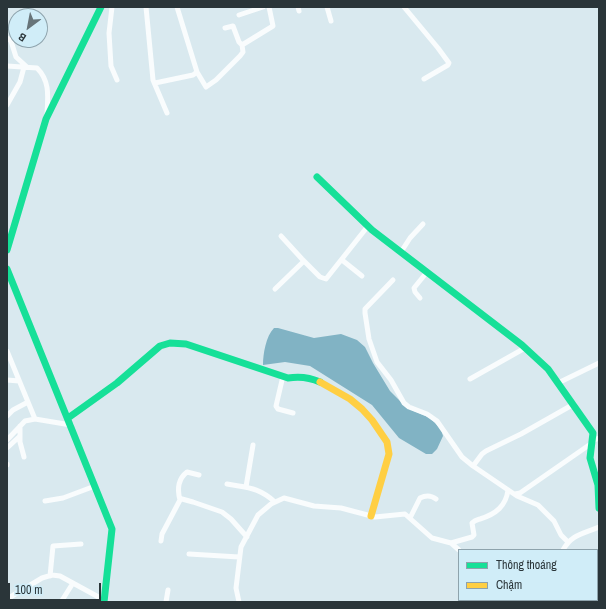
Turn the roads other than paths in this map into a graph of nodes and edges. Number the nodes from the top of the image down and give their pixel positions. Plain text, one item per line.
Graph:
1 (101, 7) edge
2 (112, 7) edge
3 (146, 7) edge
4 (177, 7) edge
5 (263, 7) edge
6 (269, 7) edge
7 (327, 7) edge
8 (404, 7) edge
9 (239, 15) dead end
10 (331, 21) dead end
11 (225, 28) dead end
12 (7, 38) edge
13 (242, 45) junction
14 (7, 66) edge
15 (25, 67) junction
16 (197, 72) junction
17 (424, 79) dead end
18 (116, 80) dead end
19 (155, 84) junction
20 (7, 105) edge
21 (167, 114) dead end
22 (46, 119) junction
23 (317, 177) dead end
24 (423, 224) dead end
25 (368, 226) junction
26 (281, 236) dead end
27 (7, 250) edge
28 (401, 252) junction
29 (342, 260) junction
30 (304, 261) junction
31 (7, 269) edge
32 (427, 272) junction
33 (362, 276) dead end
34 (393, 280) dead end
35 (275, 289) dead end
36 (420, 298) dead end
37 (525, 348) junction
38 (7, 351) edge
39 (599, 363) edge
40 (283, 376) junction
41 (470, 379) dead end
42 (7, 380) edge
43 (19, 380) junction
44 (558, 383) junction
45 (28, 402) junction
46 (574, 404) junction
47 (293, 413) dead end
48 (7, 416) edge
49 (35, 419) junction
50 (70, 422) junction
51 (20, 426) junction
52 (20, 436) junction
53 (7, 440) edge
54 (594, 441) edge
55 (253, 445) dead end
56 (7, 448) edge
57 (24, 457) dead end
58 (473, 466) junction
59 (200, 475) dead end
60 (227, 484) dead end
61 (95, 486) junction
62 (246, 487) junction
63 (508, 490) junction
64 (515, 494) junction
65 (436, 499) dead end
66 (180, 500) junction
67 (45, 502) dead end
68 (275, 502) junction
69 (599, 508) edge
70 (371, 516) junction
71 (410, 518) junction
72 (599, 527) edge
73 (247, 537) junction
74 (161, 541) dead end
75 (568, 542) junction
76 (451, 543) junction
77 (81, 544) dead end
78 (458, 549) edge
79 (564, 549) edge
80 (189, 554) dead end
81 (239, 557) junction
82 (50, 576) junction
83 (73, 583) junction
84 (168, 590) dead end
85 (7, 599) edge
86 (104, 601) edge
87 (61, 602) edge
88 (166, 602) edge
89 (238, 602) edge

1 - 22 street
2 - 18 street
3 - 19 street
4 - 16 street
5 - 9 street
6 - 13 street
7 - 10 street
8 - 17 street
11 - 13 street
12 - 15 street
13 - 16 street
14 - 15 street
15 - 20 street
15 - 22 street
16 - 19 street
19 - 21 street
22 - 27 street
23 - 25 street
24 - 28 street
25 - 28 street
25 - 29 street
26 - 30 street
28 - 32 street
29 - 30 street
29 - 33 street
30 - 35 street
31 - 50 street
32 - 36 street
32 - 37 street
34 - 58 street
37 - 41 street
37 - 44 street
38 - 43 street
39 - 44 street
40 - 47 street
40 - 50 street
40 - 70 street
42 - 43 street
43 - 45 street
44 - 46 street
45 - 48 street
45 - 49 street
46 - 54 street
46 - 58 street
49 - 50 street
49 - 51 street
50 - 61 street
51 - 52 street
51 - 53 street
52 - 56 street
52 - 57 street
54 - 64 street
54 - 69 street
55 - 62 street
58 - 63 street
59 - 66 street
60 - 62 street
61 - 67 street
61 - 86 street
62 - 68 street
63 - 64 street
63 - 76 street
64 - 75 street
65 - 71 street
66 - 73 street
66 - 74 street
68 - 70 street
68 - 73 street
70 - 71 street
71 - 76 street
72 - 75 street
73 - 81 street
75 - 79 street
76 - 78 street
77 - 82 street
80 - 81 street
81 - 89 street
82 - 83 street
82 - 85 street
83 - 86 street
83 - 87 street
84 - 88 street

